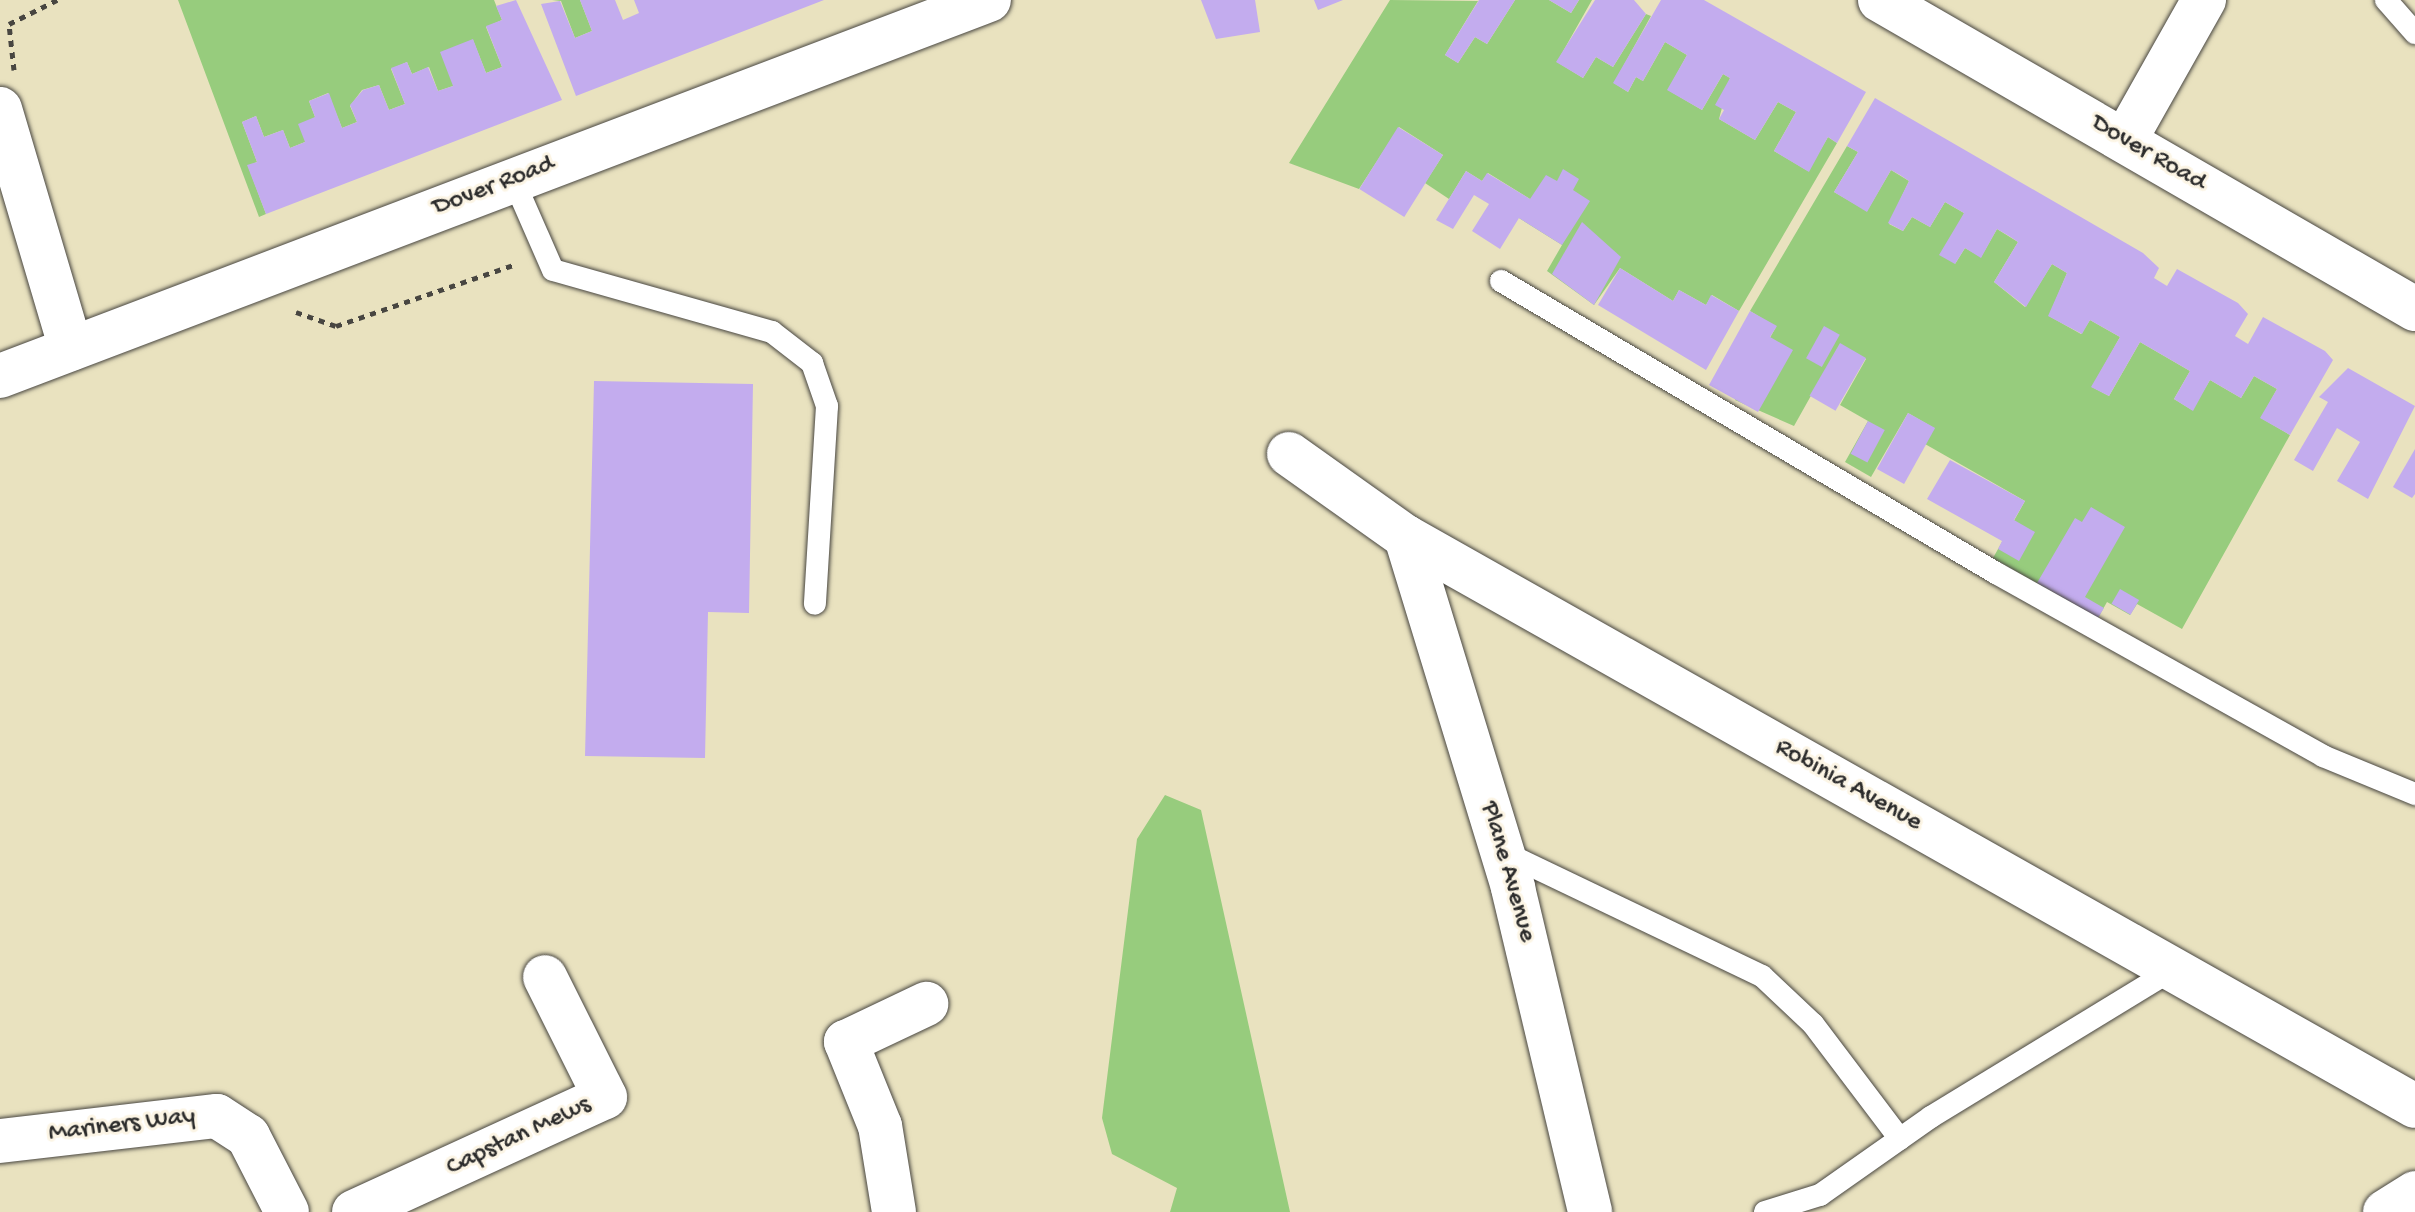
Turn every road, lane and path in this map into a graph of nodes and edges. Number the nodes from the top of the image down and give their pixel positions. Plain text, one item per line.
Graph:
1 (57, 0) edge
2 (989, 0) edge
3 (1880, 0) edge
4 (2204, 0) edge
5 (2386, 0) edge
6 (2415, 33) edge
7 (5, 108) edge
8 (2125, 140) junction
9 (513, 179) junction
10 (544, 254) junction
11 (1501, 281) dead end
12 (285, 306) dead end
13 (2415, 309) edge
14 (71, 349) junction
15 (0, 376) edge
16 (1289, 454) dead end
17 (1406, 537) junction
18 (815, 604) dead end
19 (2415, 794) edge
20 (1502, 852) junction
21 (2173, 969) junction
22 (545, 977) dead end
23 (926, 1004) dead end
24 (2415, 1106) edge
25 (1900, 1139) junction
26 (0, 1141) edge
27 (2415, 1193) edge
28 (287, 1212) edge
29 (354, 1212) edge
30 (894, 1212) edge
31 (1590, 1212) edge
32 (1765, 1212) edge
33 (2385, 1212) edge

1 - 7 path
2 - 9 street, Dover Road
3 - 8 street, Dover Road
4 - 8 street
5 - 6 lane
7 - 14 street
8 - 13 street, Dover Road
9 - 10 lane
9 - 14 street, Dover Road
10 - 12 path
10 - 18 lane
11 - 19 lane
14 - 15 street, Dover Road
16 - 17 street, Robinia Avenue
17 - 20 street, Plane Avenue
17 - 21 street, Robinia Avenue
20 - 25 lane
20 - 31 street, Plane Avenue
21 - 24 street, Robinia Avenue
21 - 25 lane
22 - 29 street, Capstan Mews
23 - 30 street
25 - 32 lane
26 - 28 street, Mariners Way
27 - 33 street

